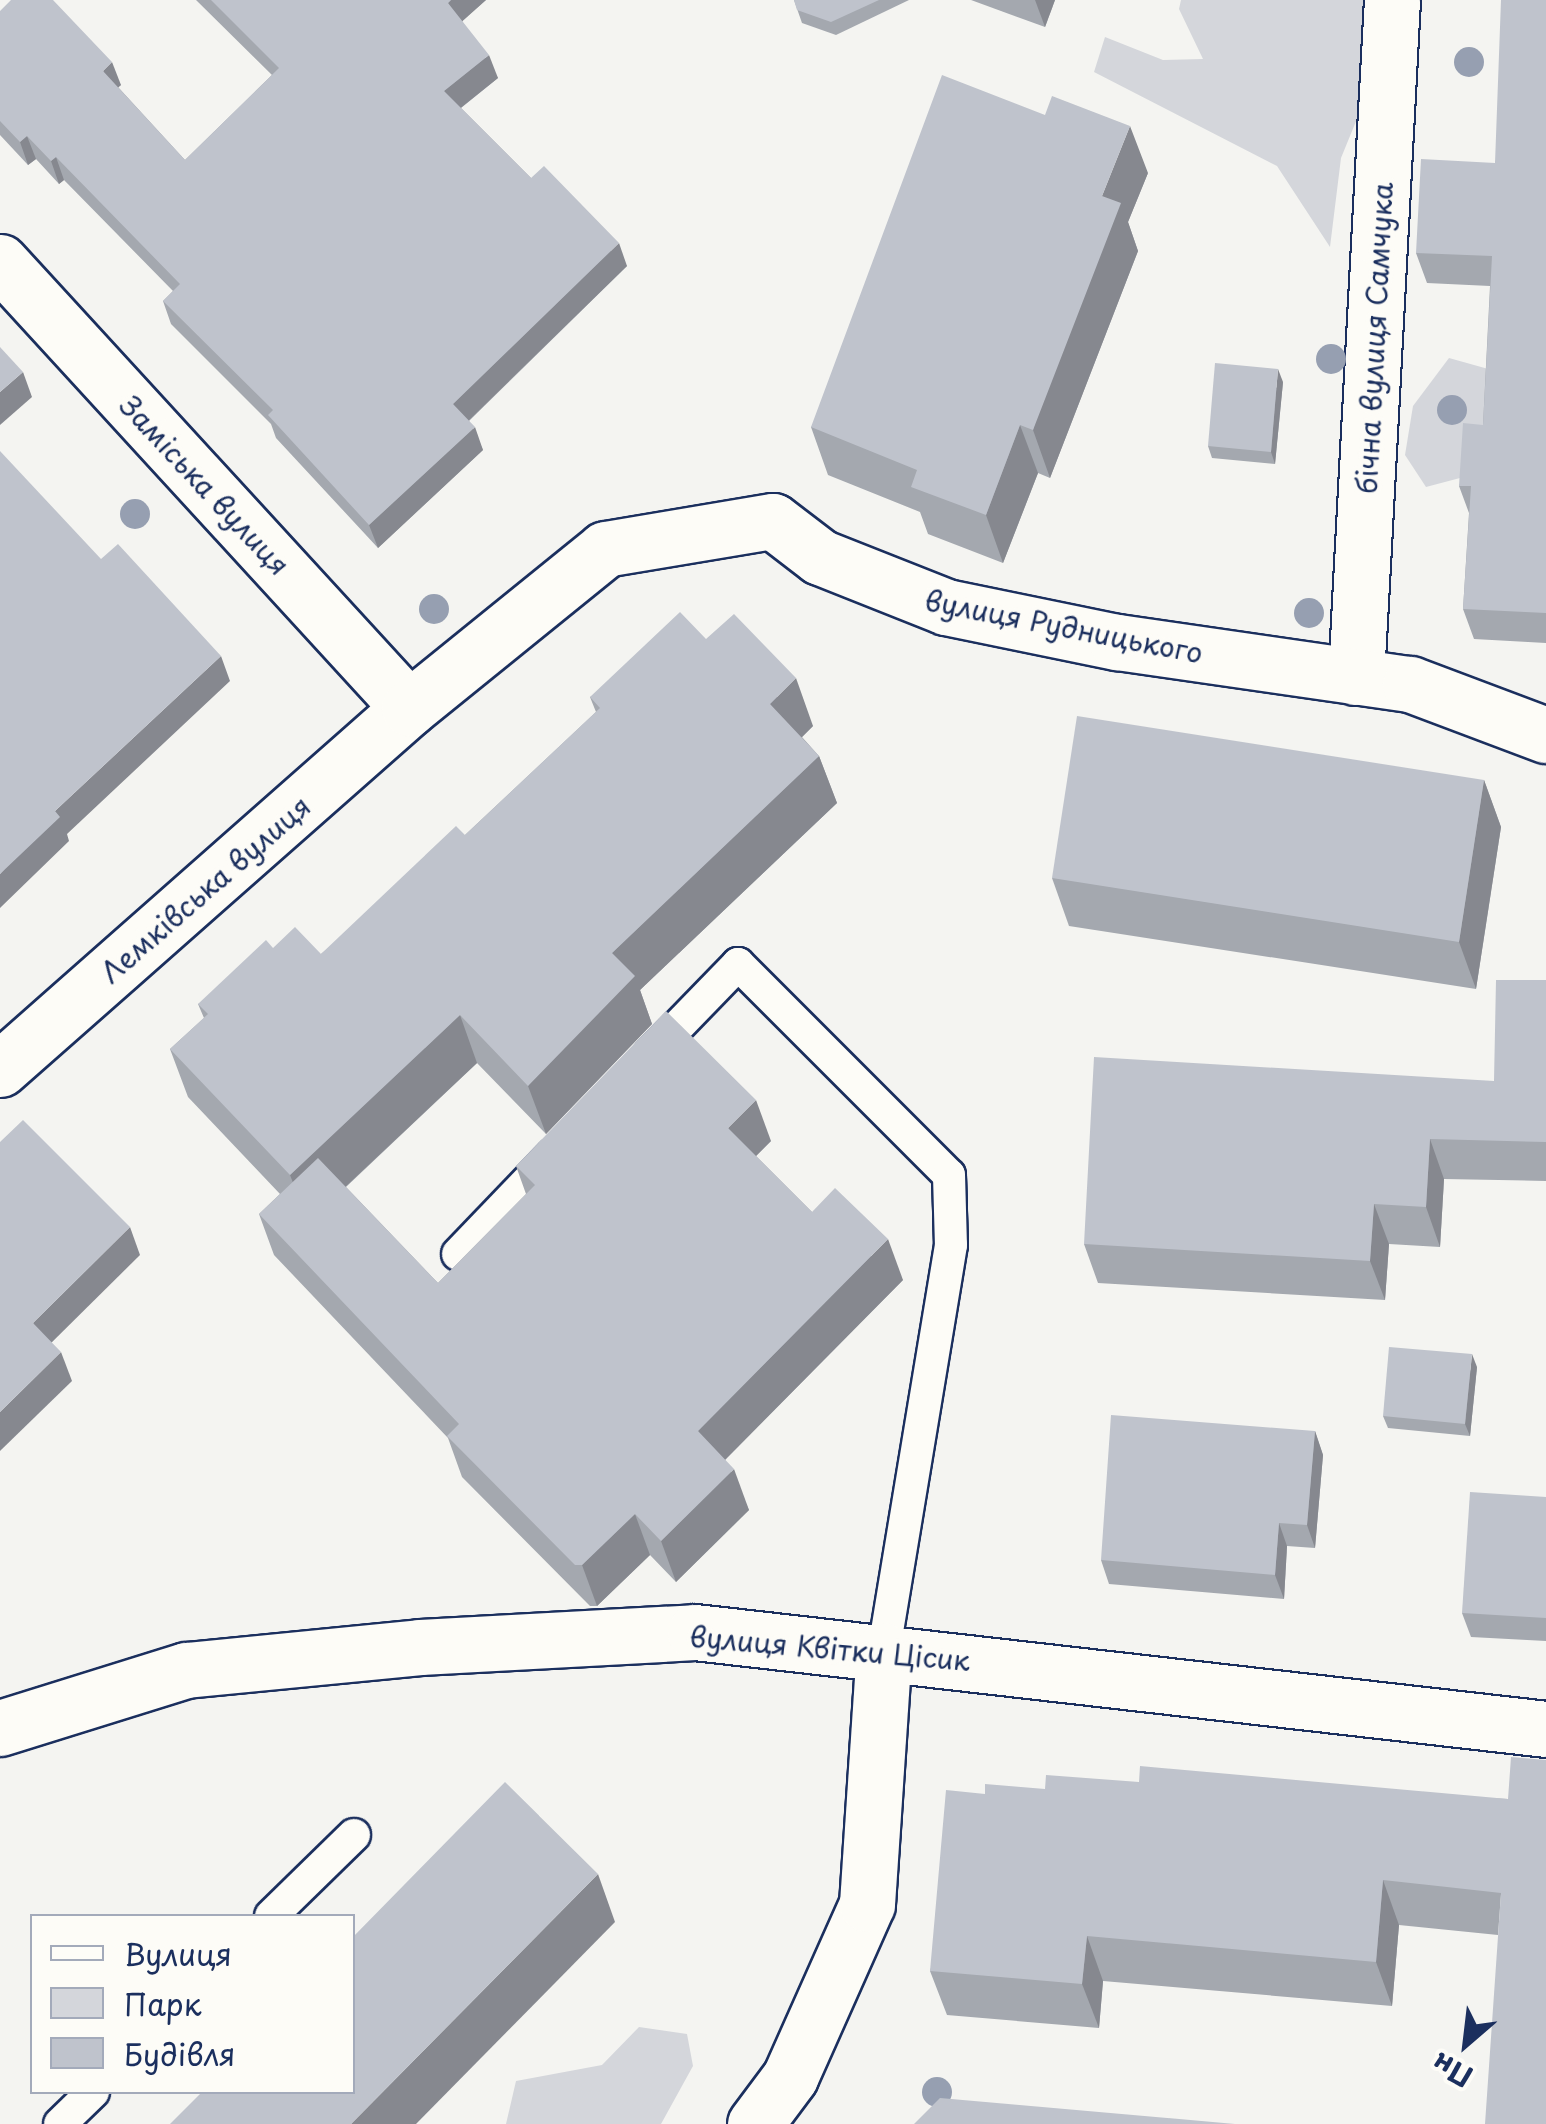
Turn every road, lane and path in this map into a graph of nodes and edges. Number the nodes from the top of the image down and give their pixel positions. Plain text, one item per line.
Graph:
1 (1392, 0) edge
2 (0, 262) edge
3 (1356, 677) junction
4 (409, 708) junction
5 (1546, 734) edge
6 (0, 1069) edge
7 (631, 1074) edge
8 (578, 1129) edge
9 (458, 1254) dead end
10 (884, 1651) junction
11 (0, 1728) edge
12 (1546, 1729) edge
13 (354, 1835) dead end
14 (273, 1914) edge
15 (91, 2094) edge
16 (60, 2124) edge
17 (755, 2124) edge

1 - 3 street, бічна вулиця Самчука
2 - 4 street, Заміська вулиця
3 - 4 street, вулиця Рудницького
3 - 5 street, вулиця Рудницького
4 - 6 street, Лемківська вулиця
7 - 10 lane
8 - 9 lane
10 - 11 street, вулиця Квітки Цісик
10 - 12 street, вулиця Квітки Цісик
10 - 17 street
13 - 14 lane
15 - 16 lane

